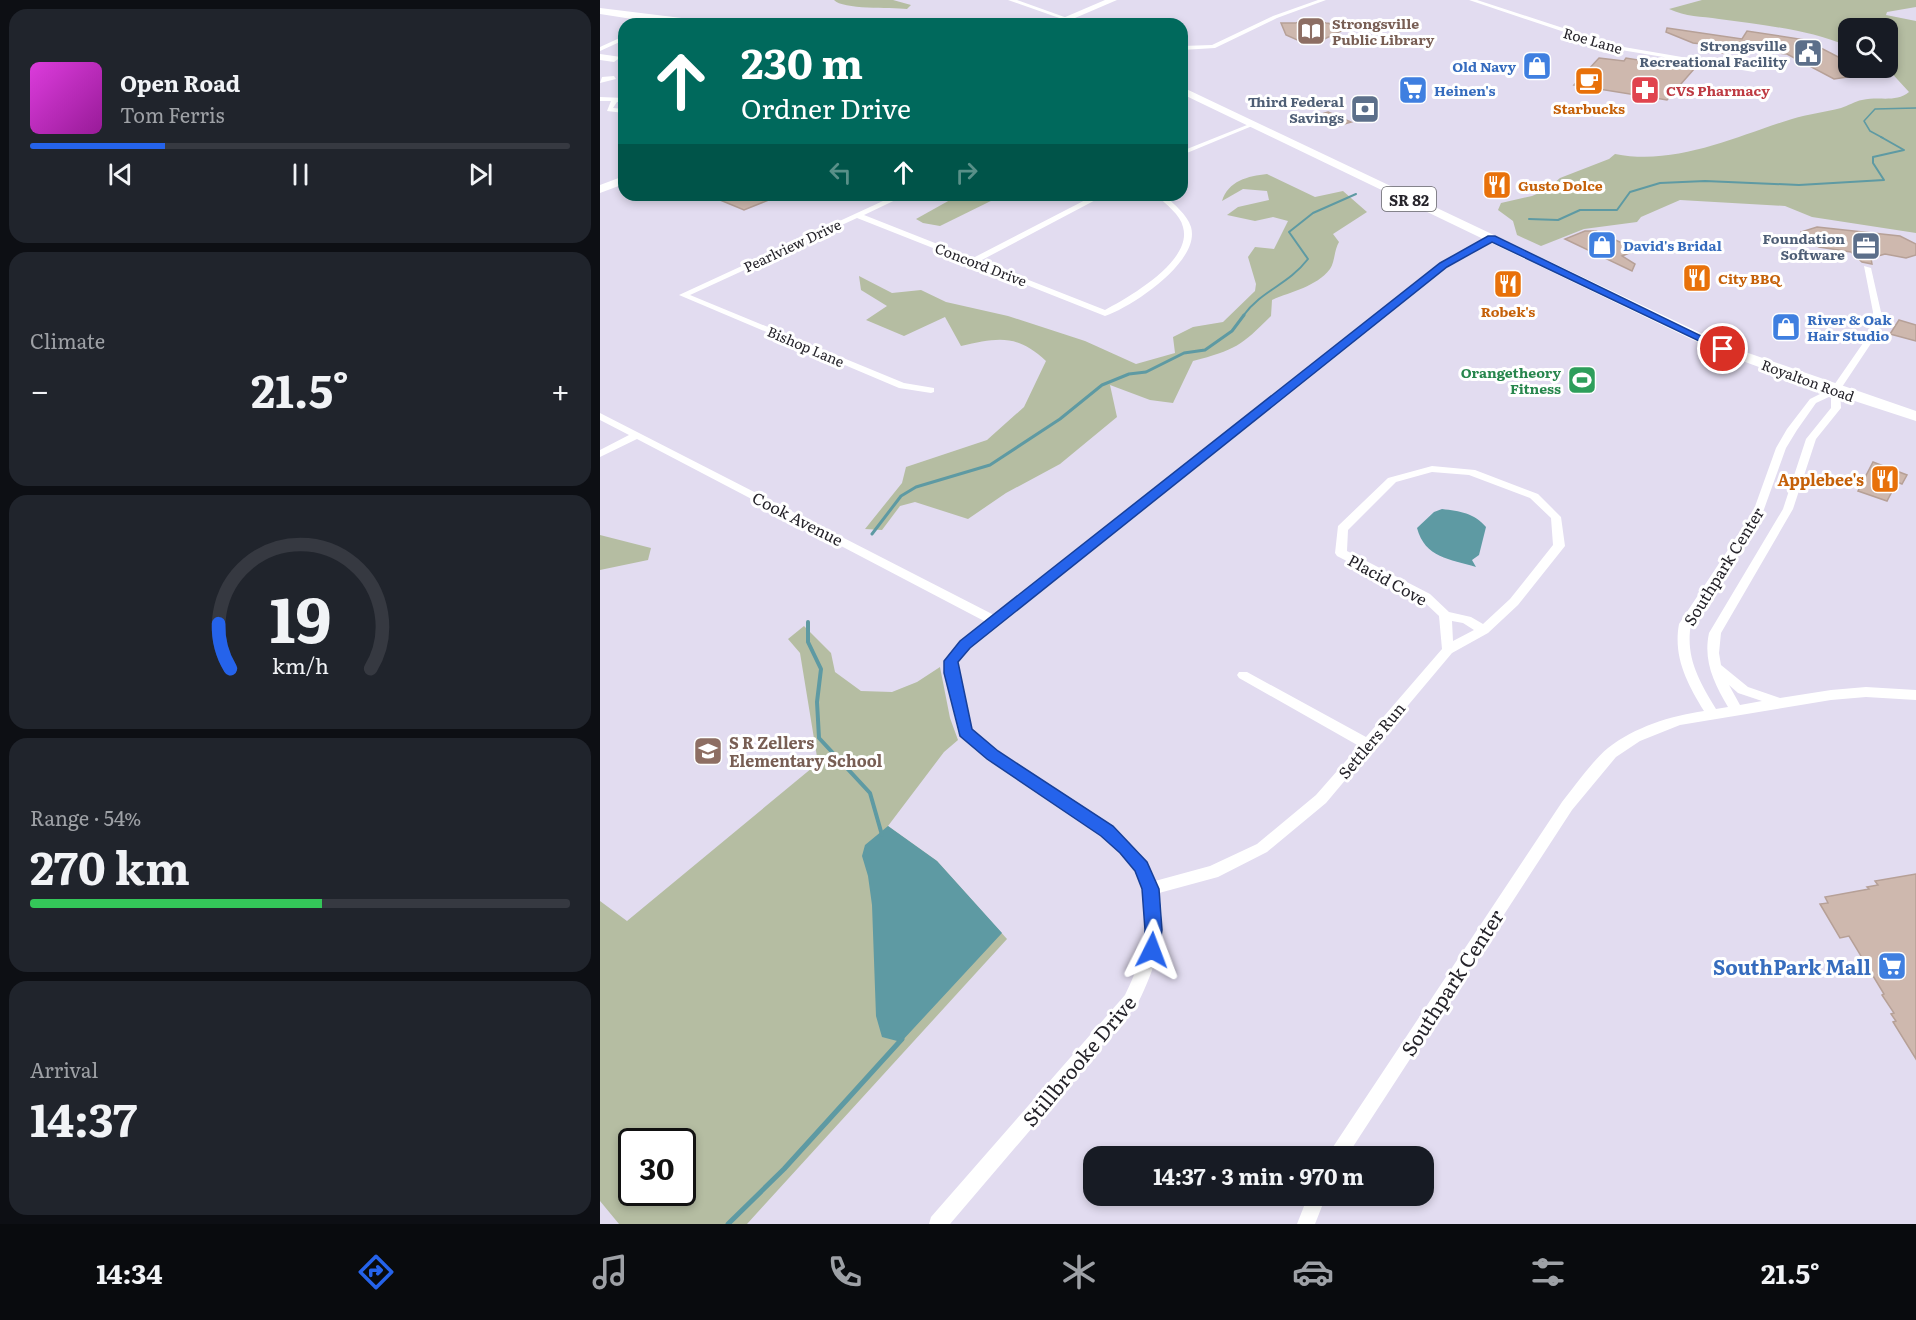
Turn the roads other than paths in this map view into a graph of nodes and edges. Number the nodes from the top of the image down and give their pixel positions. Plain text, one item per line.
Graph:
1 (1011, 0) edge
2 (1113, 0) edge
3 (1323, 0) edge
4 (1472, 0) edge
5 (600, 11) edge
6 (635, 18) edge
7 (1064, 18) edge
8 (1069, 18) edge
9 (618, 41) edge
10 (600, 49) edge
11 (1188, 49) edge
12 (1754, 70) dead end
13 (1188, 93) edge
14 (600, 99) edge
15 (618, 101) edge
16 (614, 102) junction
17 (618, 110) edge
18 (1254, 124) junction
19 (1188, 151) edge
20 (618, 182) edge
21 (600, 189) edge
22 (888, 201) edge
23 (1089, 201) edge
24 (1167, 201) edge
25 (856, 215) junction
26 (1492, 238) junction
27 (973, 261) junction
28 (1867, 268) dead end
29 (683, 295) joint
30 (931, 390) dead end
31 (1835, 390) junction
32 (600, 416) edge
33 (1916, 416) edge
34 (637, 435) junction
35 (600, 454) edge
36 (1559, 546) joint
37 (1444, 615) junction
38 (995, 621) junction
39 (1484, 630) junction
40 (1448, 650) junction
41 (1717, 669) junction
42 (1243, 675) dead end
43 (1916, 695) edge
44 (1779, 702) junction
45 (1735, 708) junction
46 (1711, 712) junction
47 (1367, 744) junction
48 (1151, 889) junction
49 (1344, 1146) edge
50 (1313, 1206) edge
51 (938, 1224) edge
52 (1306, 1224) edge

1 - 7 street
2 - 8 main road
3 - 11 street
4 - 12 street, Roe Lane
5 - 6 main road
9 - 10 street
13 - 18 main road, Royalton Road / SR 82
14 - 16 street
15 - 16 street
16 - 17 street
18 - 19 street
18 - 26 main road, Royalton Road / SR 82
20 - 21 main road
22 - 25 street, Pearlview Drive
23 - 27 street
24 - 27 street, Concord Drive
25 - 27 street, Concord Drive
25 - 29 street, Pearlview Drive
26 - 31 main road, Royalton Road / SR 82
26 - 38 street
28 - 31 street
29 - 30 street, Bishop Lane
31 - 33 main road, Royalton Road / SR 82
31 - 41 street, Southpark Center
31 - 46 street, Southpark Center
32 - 34 street, Cook Avenue
34 - 35 street
34 - 38 street, Cook Avenue
36 - 37 street, Placid Cove
36 - 39 street, Settlers Run
37 - 39 street, Placid Cove
37 - 40 street, Placid Cove
38 - 48 street, Stillbrooke Drive
39 - 40 street, Settlers Run
40 - 47 street, Settlers Run
41 - 44 street, Southpark Center
41 - 45 street, Southpark Center
42 - 47 street
43 - 44 street, Southpark Center
44 - 45 street, Southpark Center
45 - 46 street, Southpark Center
46 - 49 street, Southpark Center
47 - 48 street, Settlers Run
48 - 51 street, Stillbrooke Drive
50 - 52 street

